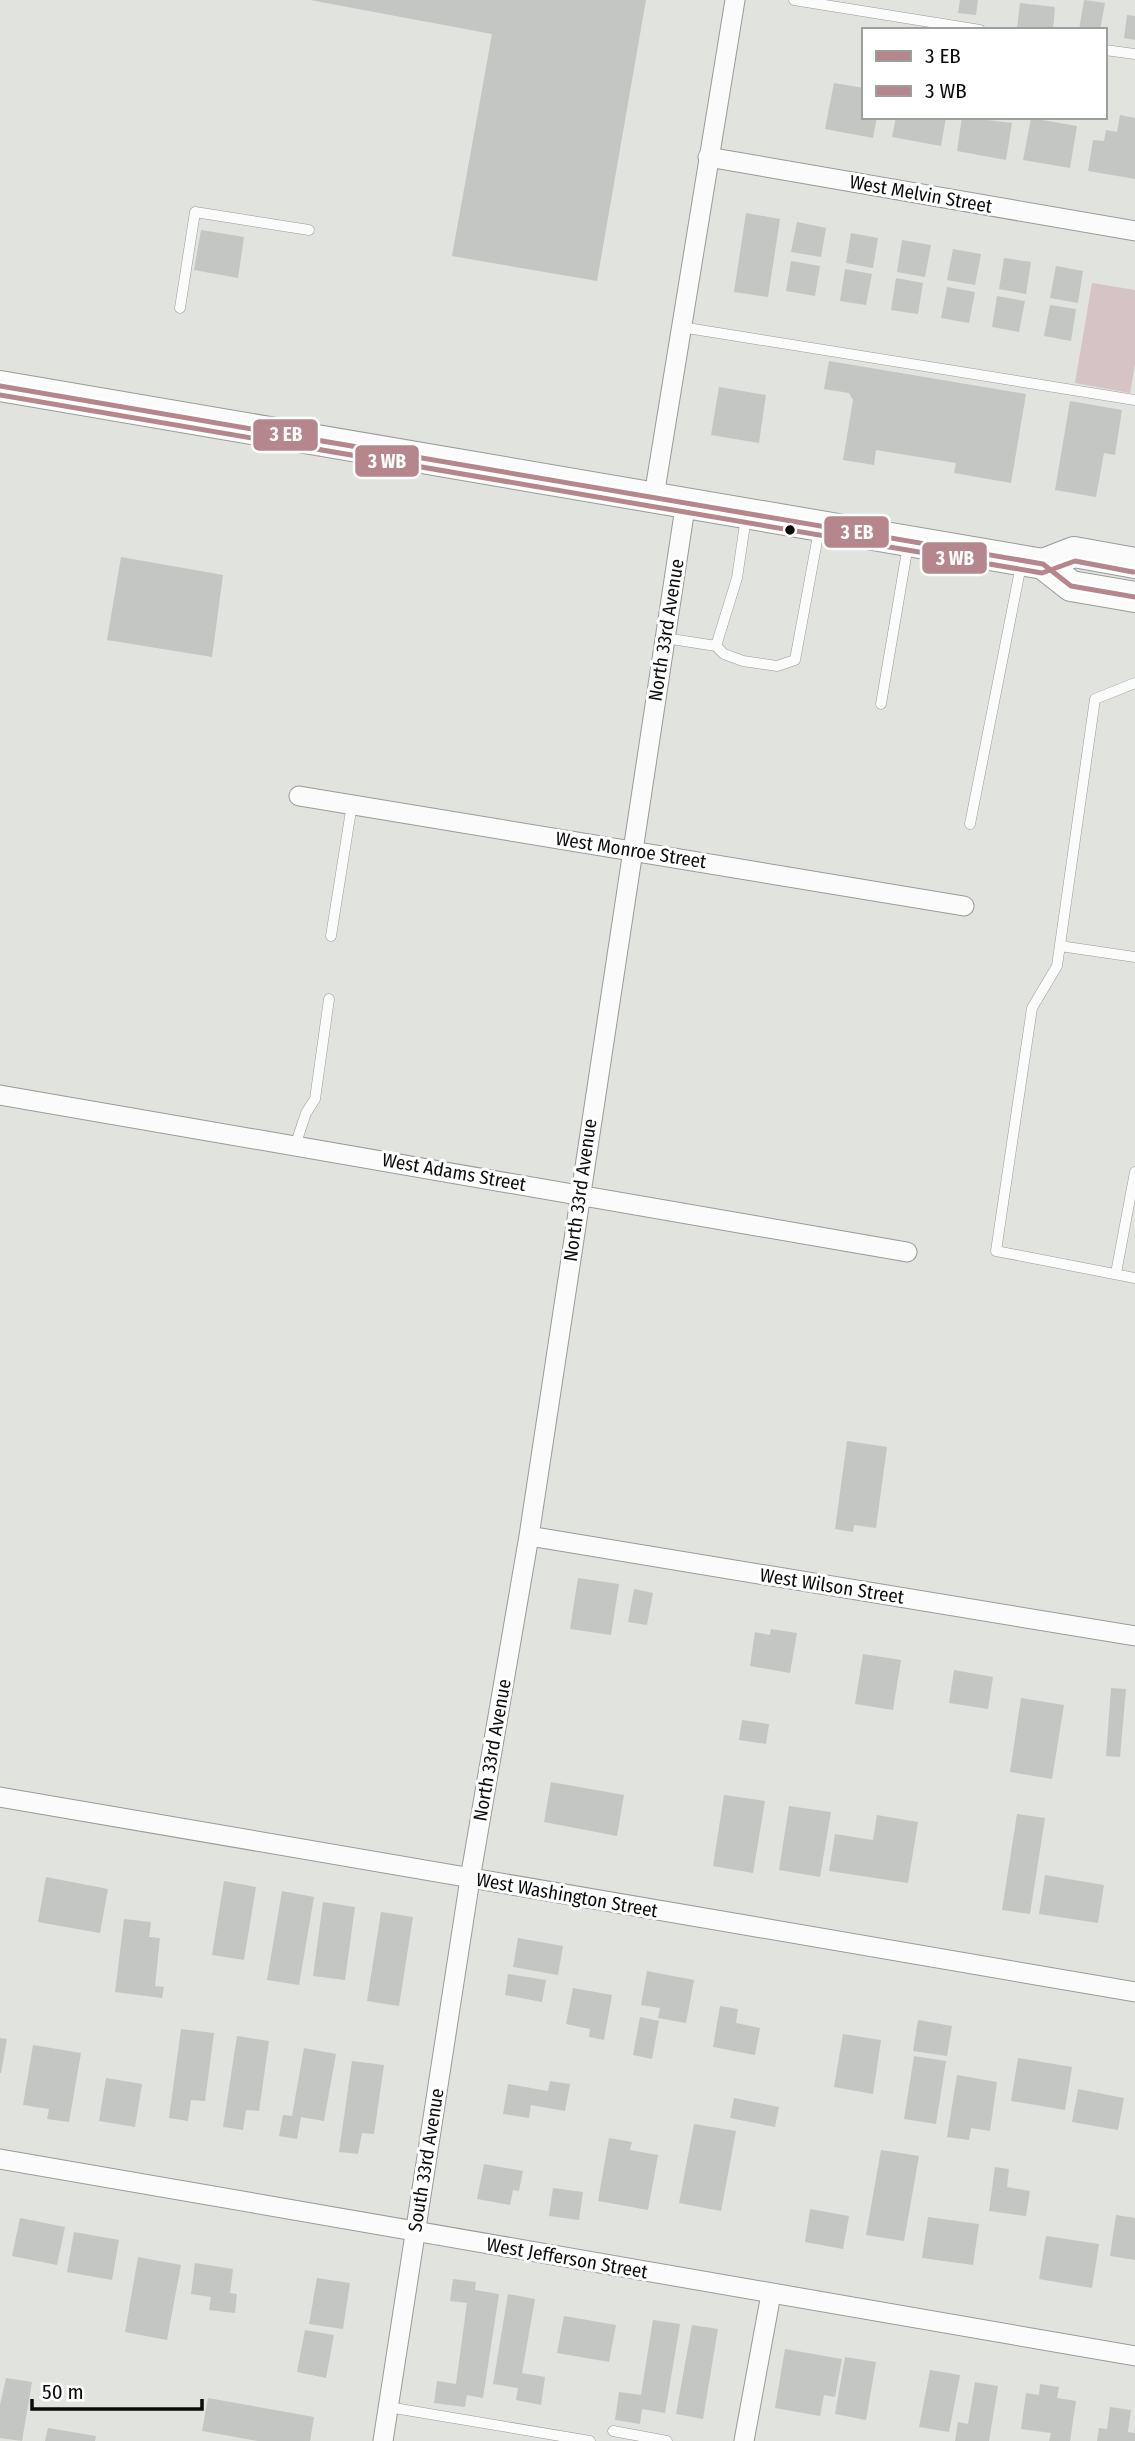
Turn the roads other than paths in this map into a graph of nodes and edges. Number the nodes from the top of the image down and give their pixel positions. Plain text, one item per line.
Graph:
1 (735, 0) edge
2 (794, 0) edge
3 (968, 28) edge
4 (1107, 50) edge
5 (1135, 54) edge
6 (708, 157) junction
7 (309, 230) dead end
8 (1135, 231) edge
9 (180, 308) dead end
10 (681, 327) junction
11 (0, 386) edge
12 (1135, 400) edge
13 (654, 496) junction
14 (686, 501) junction
15 (747, 513) junction
16 (820, 525) junction
17 (908, 541) junction
18 (1032, 563) junction
19 (1135, 563) edge
20 (1135, 597) edge
21 (664, 638) junction
22 (716, 646) junction
23 (1135, 683) edge
24 (881, 704) dead end
25 (299, 796) dead end
26 (352, 804) junction
27 (970, 824) dead end
28 (631, 850) junction
29 (964, 906) dead end
30 (331, 936) dead end
31 (1060, 946) junction
32 (1135, 957) edge
33 (329, 999) dead end
34 (0, 1095) edge
35 (295, 1146) junction
36 (1135, 1172) edge
37 (579, 1193) junction
38 (907, 1252) dead end
39 (1116, 1273) junction
40 (1135, 1278) edge
41 (529, 1536) junction
42 (1135, 1636) edge
43 (0, 1797) edge
44 (470, 1879) junction
45 (1135, 1992) edge
46 (0, 2159) edge
47 (414, 2232) junction
48 (771, 2294) junction
49 (1135, 2356) edge
50 (388, 2407) junction
51 (613, 2431) dead end
52 (383, 2441) edge
53 (590, 2441) edge
54 (667, 2441) edge
55 (744, 2441) edge

1 - 6 street
2 - 3 lane
4 - 5 lane
6 - 8 street, West Melvin Street
6 - 10 street
7 - 9 lane
10 - 12 lane
10 - 13 street
11 - 13 main road
13 - 14 main road
14 - 15 main road
14 - 21 street, North 33rd Avenue
15 - 16 main road
15 - 22 lane
16 - 17 main road
16 - 22 lane
17 - 18 main road
17 - 24 lane
18 - 19 main road
18 - 20 main road
18 - 27 lane
21 - 22 lane
21 - 28 street, North 33rd Avenue
23 - 31 lane
25 - 26 street, West Monroe Street
26 - 28 street, West Monroe Street
26 - 30 lane
28 - 29 street, West Monroe Street
28 - 37 street, North 33rd Avenue
31 - 32 lane
31 - 39 lane
33 - 35 lane
34 - 35 street, West Adams Street
35 - 37 street, West Adams Street
36 - 39 lane
37 - 38 street, West Adams Street
37 - 41 street, North 33rd Avenue
39 - 40 lane
41 - 42 street, West Wilson Street
41 - 44 street, North 33rd Avenue
43 - 44 street, West Washington Street
44 - 45 street, West Washington Street
44 - 47 street, South 33rd Avenue
46 - 47 street, West Jefferson Street
47 - 48 street, West Jefferson Street
47 - 50 street, South 33rd Avenue
48 - 49 street, West Jefferson Street
48 - 55 street
50 - 52 street, South 33rd Avenue
50 - 53 lane
51 - 54 lane

